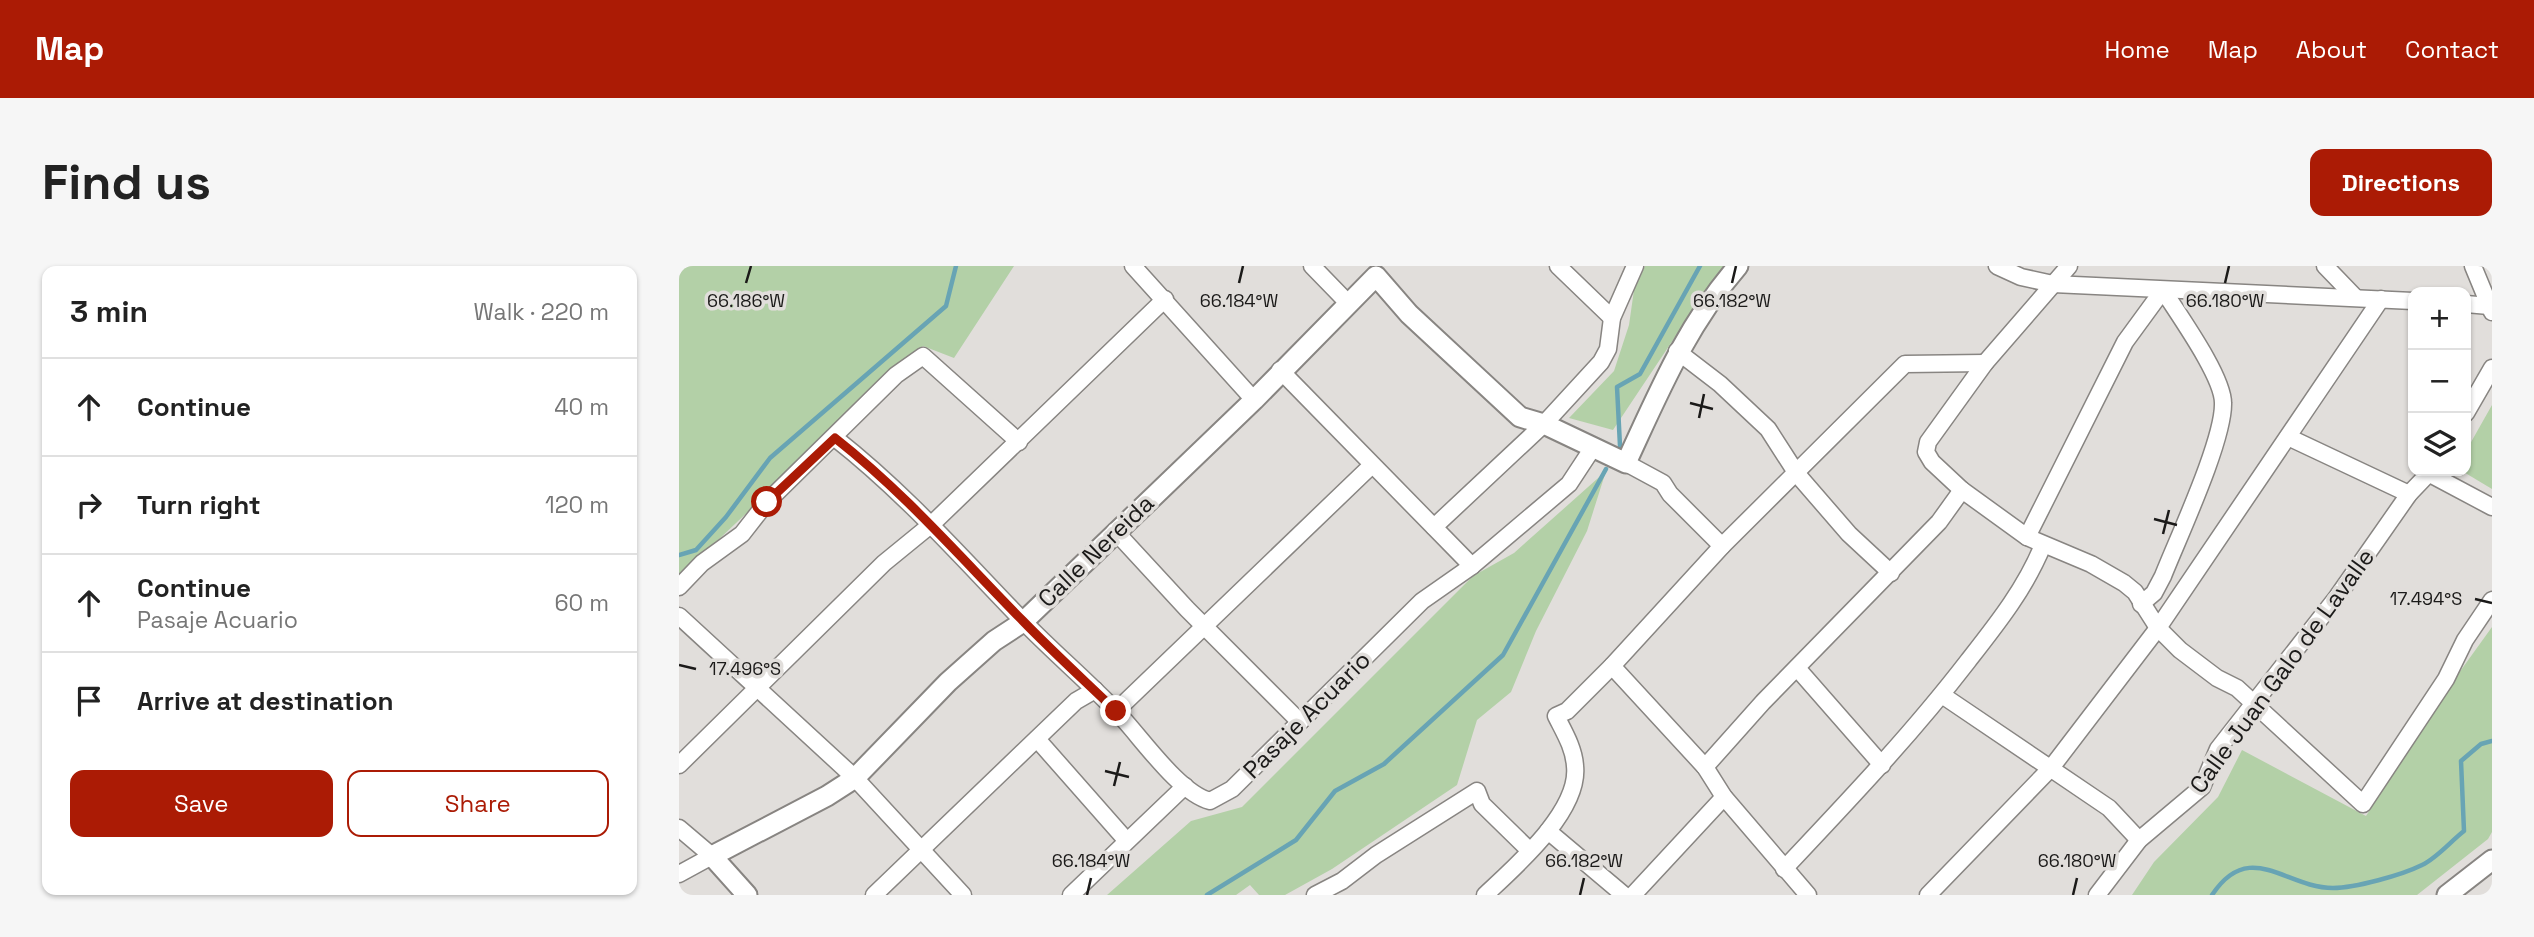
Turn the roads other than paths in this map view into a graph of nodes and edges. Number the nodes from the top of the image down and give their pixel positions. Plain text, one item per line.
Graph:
1 (1133, 266) edge
2 (1313, 266) edge
3 (1558, 266) edge
4 (1635, 266) edge
5 (1738, 266) edge
6 (1997, 266) edge
7 (2069, 266) edge
8 (2325, 266) edge
9 (2473, 266) edge
10 (1381, 271) edge
11 (2053, 284) junction
12 (2163, 289) junction
13 (2355, 297) junction
14 (1165, 299) junction
15 (2381, 299) junction
16 (2408, 301) edge
17 (1348, 303) junction
18 (2471, 305) edge
19 (2491, 309) edge
20 (1612, 318) junction
21 (1677, 351) junction
22 (1985, 363) junction
23 (2492, 368) edge
24 (1280, 370) junction
25 (1254, 400) junction
26 (2471, 404) edge
27 (1544, 424) junction
28 (2288, 436) junction
29 (835, 438) junction
30 (1019, 442) junction
31 (1592, 449) junction
32 (1626, 463) junction
33 (1372, 465) junction
34 (1797, 474) junction
35 (2427, 476) edge
36 (2438, 476) edge
37 (1962, 490) junction
38 (2409, 494) junction
39 (2492, 507) edge
40 (933, 523) junction
41 (1434, 527) junction
42 (1115, 531) junction
43 (2027, 537) junction
44 (2043, 545) junction
45 (1722, 546) junction
46 (1472, 566) junction
47 (1891, 573) junction
48 (679, 587) edge
49 (2492, 600) edge
50 (2141, 604) junction
51 (679, 616) edge
52 (1023, 622) junction
53 (1206, 625) junction
54 (2158, 628) junction
55 (1612, 666) junction
56 (1797, 668) junction
57 (759, 688) junction
58 (1095, 691) junction
59 (1942, 695) junction
60 (2254, 706) junction
61 (1116, 711) junction
62 (1300, 722) junction
63 (1037, 738) junction
64 (679, 765) edge
65 (1882, 765) junction
66 (1705, 767) junction
67 (2051, 768) junction
68 (855, 778) junction
69 (1185, 786) junction
70 (1724, 797) junction
71 (679, 828) edge
72 (1548, 831) junction
73 (1126, 840) junction
74 (2139, 840) junction
75 (1528, 849) junction
76 (922, 850) junction
77 (712, 856) junction
78 (2492, 860) edge
79 (1784, 869) junction
80 (679, 874) edge
81 (747, 895) edge
82 (874, 895) edge
83 (963, 895) edge
84 (1071, 895) edge
85 (1315, 895) edge
86 (1485, 895) edge
87 (1624, 895) edge
88 (1633, 895) edge
89 (1808, 895) edge
90 (1928, 895) edge
91 (2097, 895) edge
92 (2447, 895) edge

1 - 14 street
2 - 17 street
3 - 20 street
4 - 20 street
5 - 21 street
6 - 11 street
7 - 11 street
8 - 13 street
9 - 19 street
10 - 17 street, Calle Nereida
10 - 27 street
11 - 12 street
11 - 22 street
12 - 13 street
12 - 43 street
12 - 50 street
13 - 15 street
14 - 25 street
14 - 30 street
15 - 16 street
15 - 28 street
17 - 24 street, Calle Nereida
18 - 19 street
20 - 27 street
21 - 32 street
21 - 34 street
22 - 34 street
22 - 37 street
23 - 26 street
24 - 25 street, Calle Nereida
24 - 33 street
25 - 42 street, Calle Nereida
27 - 31 street
27 - 41 street
28 - 38 street
28 - 54 street
29 - 30 street
29 - 40 street, Pasaje Acuario
29 - 48 street
30 - 40 street
31 - 32 street
31 - 46 street, Pasaje Acuario
32 - 45 street
33 - 41 street
33 - 53 street
34 - 45 street
34 - 47 street
35 - 38 street, Calle Juan Galo de Lavalle
36 - 39 street
37 - 43 street
37 - 47 street
38 - 60 street, Calle Juan Galo de Lavalle
40 - 52 street, Pasaje Acuario
40 - 57 street
41 - 46 street
42 - 52 street, Calle Nereida
42 - 53 street
43 - 44 street
44 - 50 street
44 - 59 street
45 - 55 street
46 - 62 street, Pasaje Acuario
47 - 56 street
49 - 60 street
50 - 54 street
51 - 57 street
52 - 58 street, Pasaje Acuario
52 - 68 street, Calle Nereida
53 - 61 street
53 - 62 street
54 - 60 street
54 - 67 street
55 - 66 street
55 - 72 street
56 - 65 street
56 - 66 street
57 - 64 street
57 - 68 street
58 - 61 street, Pasaje Acuario
58 - 63 street
59 - 65 street
59 - 67 street
60 - 74 street, Calle Juan Galo de Lavalle
61 - 69 street, Pasaje Acuario
62 - 69 street, Pasaje Acuario
63 - 73 street
63 - 76 street
65 - 79 street
66 - 70 street
67 - 74 street
67 - 90 street
68 - 76 street
68 - 77 street, Calle Nereida
69 - 73 street
70 - 79 street
70 - 88 street
71 - 77 street
72 - 75 street
72 - 87 street
73 - 84 street
74 - 91 street, Calle Juan Galo de Lavalle
75 - 85 street
75 - 86 street
76 - 82 street
76 - 83 street
77 - 80 street, Calle Nereida
77 - 81 street
78 - 92 street
79 - 89 street

